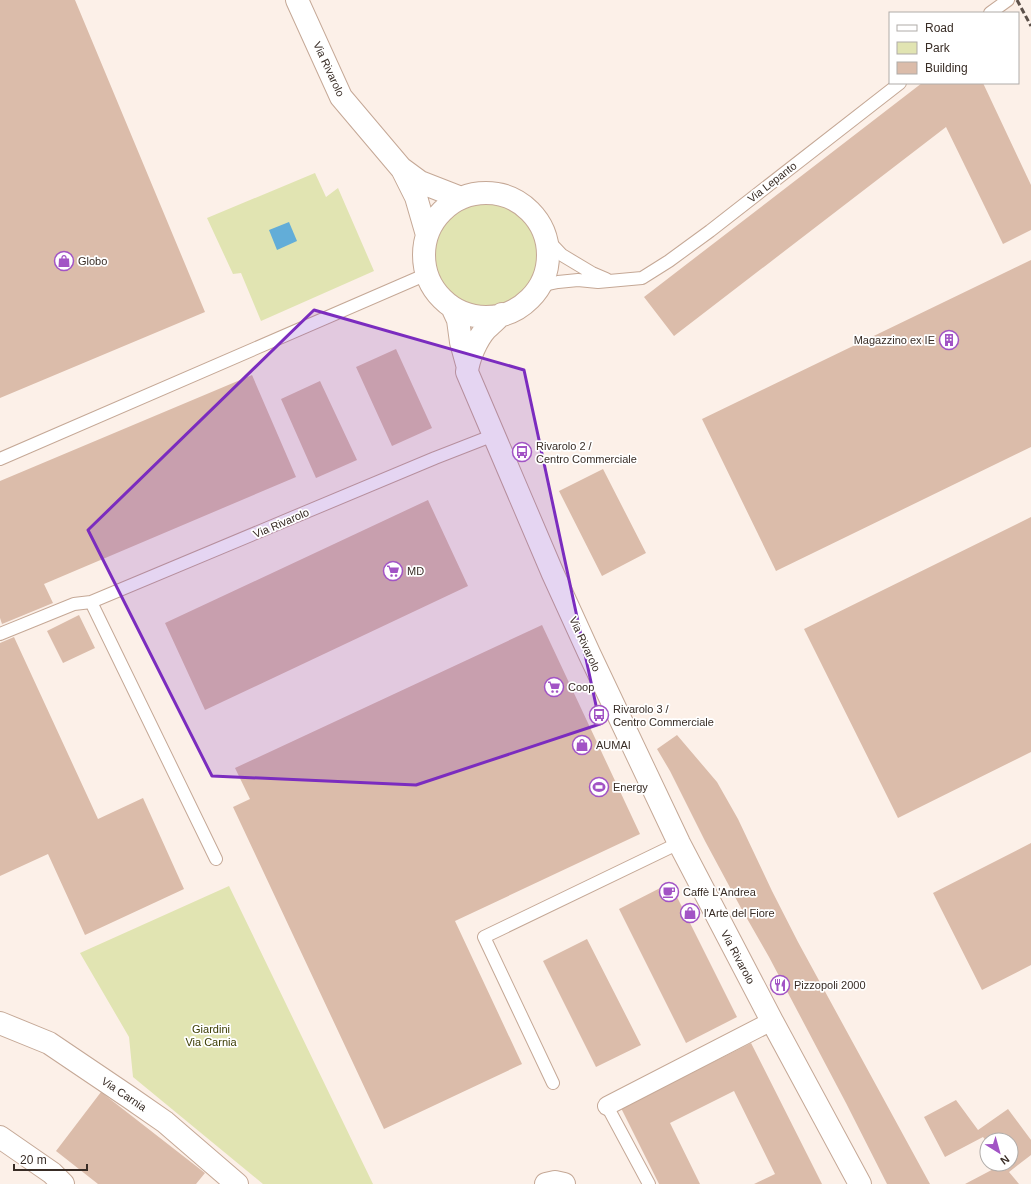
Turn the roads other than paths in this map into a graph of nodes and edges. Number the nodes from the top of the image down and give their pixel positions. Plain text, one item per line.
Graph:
1 (297, 0) edge
2 (1004, 2) edge
3 (991, 12) edge
4 (899, 84) edge
5 (401, 168) junction
6 (461, 198) junction
7 (427, 235) junction
8 (546, 238) junction
9 (427, 274) junction
10 (611, 281) junction
11 (539, 286) junction
12 (452, 307) junction
13 (502, 314) junction
14 (467, 364) junction
15 (494, 435) junction
16 (0, 459) edge
17 (91, 602) junction
18 (0, 634) edge
19 (679, 843) junction
20 (216, 859) dead end
21 (772, 1021) junction
22 (0, 1023) edge
23 (553, 1083) dead end
24 (607, 1106) joint
25 (0, 1137) edge
26 (63, 1184) edge
27 (237, 1184) edge
28 (546, 1184) edge
29 (564, 1184) edge
30 (649, 1184) edge
31 (860, 1184) edge

1 - 5 main road, Via Rivarolo
2 - 3 lane
4 - 10 lane, Via Lepanto
5 - 6 main road, Via Rivarolo
5 - 7 main road, Via Rivarolo
6 - 7 main road, Via Rivarolo
6 - 8 main road, Via Rivarolo
7 - 9 main road, Via Rivarolo
8 - 10 lane
8 - 11 main road, Via Rivarolo
9 - 12 main road, Via Rivarolo
9 - 16 lane
10 - 11 lane
11 - 13 main road, Via Rivarolo
12 - 13 main road, Via Rivarolo
12 - 14 main road, Via Rivarolo
13 - 14 main road, Via Rivarolo
14 - 15 main road, Via Rivarolo
15 - 17 lane, Via Rivarolo
15 - 19 main road, Via Rivarolo
17 - 18 lane, Via Rivarolo
17 - 20 lane
19 - 21 main road, Via Rivarolo
19 - 23 lane
21 - 24 street
21 - 31 main road, Via Rivarolo
22 - 27 main road, Via Carnia
24 - 30 lane
25 - 26 main road
28 - 29 main road

